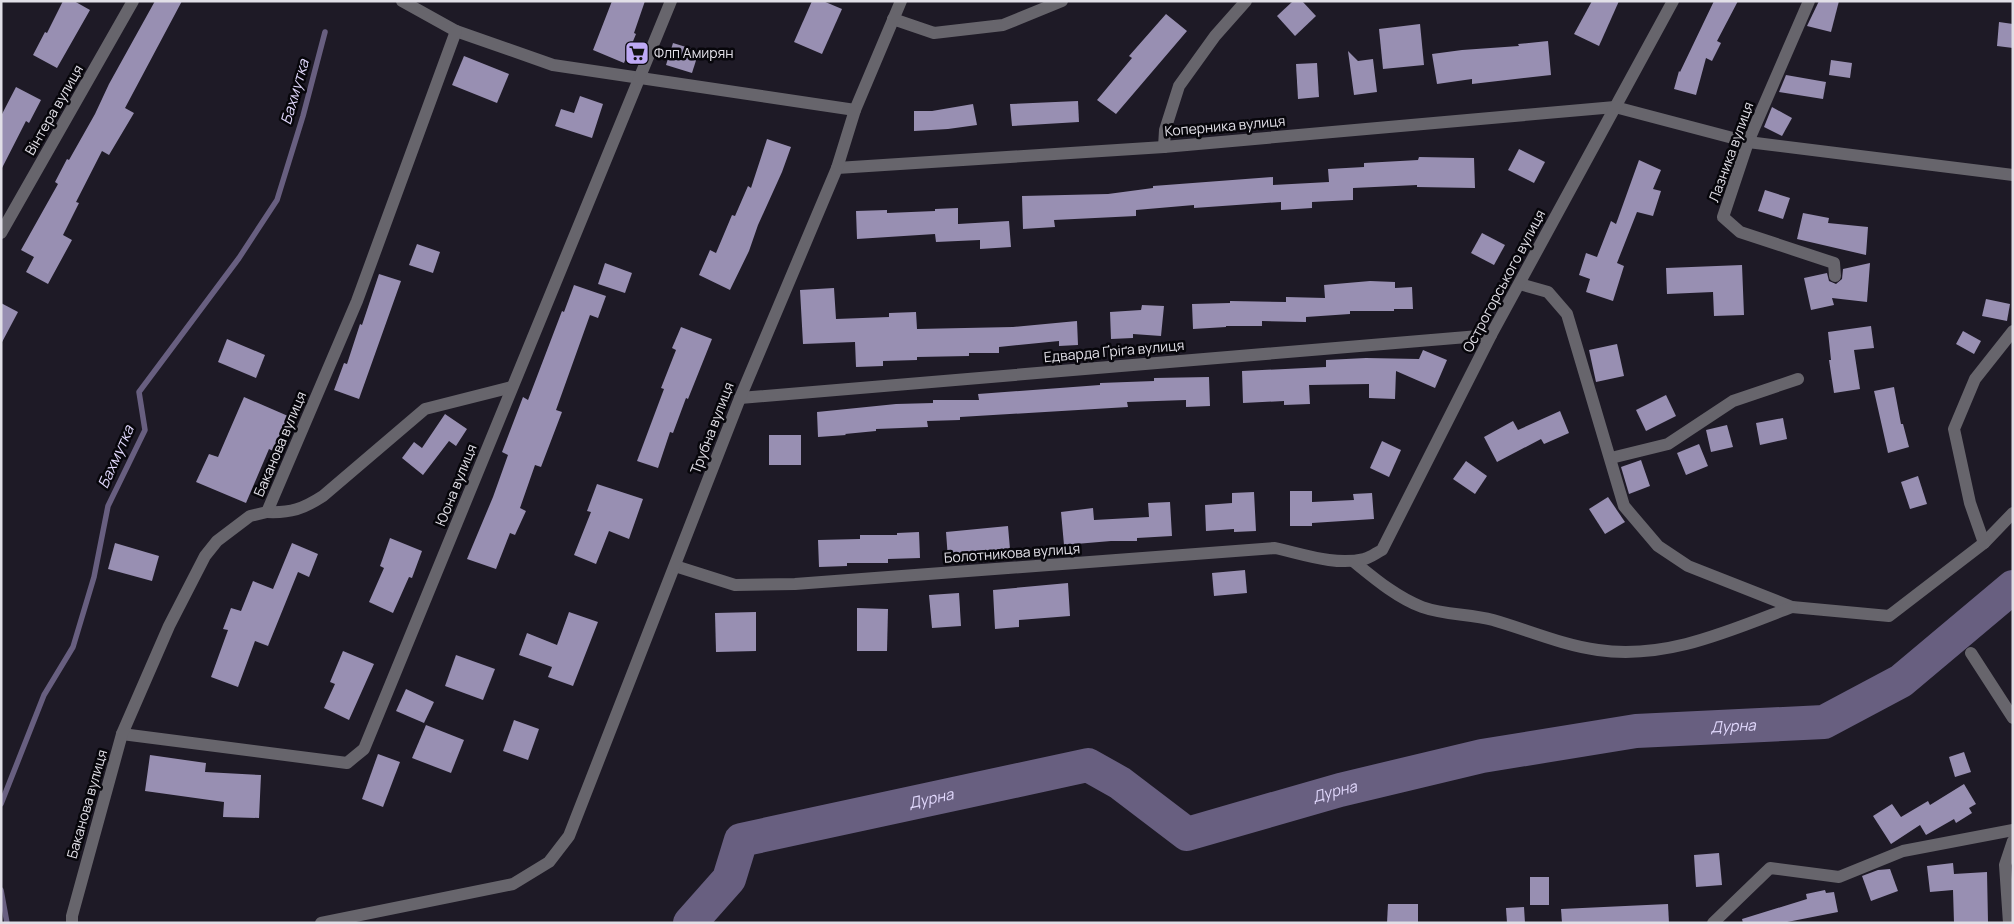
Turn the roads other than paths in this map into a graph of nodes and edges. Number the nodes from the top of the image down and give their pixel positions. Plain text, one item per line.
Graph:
1 (132, 1) edge
2 (402, 1) edge
3 (671, 1) edge
4 (901, 1) edge
5 (1062, 1) edge
6 (1246, 1) edge
7 (1673, 1) edge
8 (1809, 1) edge
9 (893, 19) junction
10 (456, 31) junction
11 (640, 78) junction
12 (1615, 107) junction
13 (855, 110) junction
14 (1748, 142) junction
15 (1164, 147) junction
16 (837, 168) junction
17 (2013, 175) edge
18 (1, 233) edge
19 (1835, 276) dead end
20 (1520, 284) junction
21 (2013, 331) edge
22 (1491, 335) junction
23 (1798, 379) dead end
24 (512, 387) junction
25 (740, 398) junction
26 (1611, 458) junction
27 (267, 512) junction
28 (2013, 513) edge
29 (1984, 544) junction
30 (1353, 561) junction
31 (675, 566) junction
32 (1792, 608) junction
33 (1971, 653) dead end
34 (2013, 718) edge
35 (122, 734) junction
36 (2013, 830) edge
37 (2013, 841) edge
38 (72, 923) edge
39 (321, 923) edge
40 (1713, 923) edge
41 (2009, 923) edge

1 - 18 street, Вінтера вулиця
2 - 10 street
3 - 11 street, Юона вулиця
4 - 9 street, Трубна вулиця
5 - 9 street
6 - 15 street
7 - 12 street, Острогорського вулиця
8 - 14 street, Лазника вулиця
9 - 13 street, Трубна вулиця
10 - 11 street
10 - 27 street, Баканова вулиця
11 - 13 street
11 - 24 street, Юона вулиця
12 - 14 street, Коперника вулиця
12 - 15 street, Коперника вулиця
12 - 20 street, Острогорського вулиця
13 - 16 street, Трубна вулиця
14 - 17 street, Коперника вулиця
14 - 19 street, Лазника вулиця
15 - 16 street, Коперника вулиця
16 - 25 street, Трубна вулиця
20 - 22 street, Острогорського вулиця
20 - 26 street
21 - 29 street
22 - 25 street, Едварда Ґріґа вулиця
22 - 30 street, Острогорського вулиця
23 - 26 street
24 - 27 street
24 - 35 street, Юона вулиця
25 - 31 street, Трубна вулиця
26 - 32 street
27 - 35 street, Баканова вулиця
28 - 29 street
29 - 32 street
30 - 31 street, Болотникова вулиця
30 - 32 street
31 - 39 street, Трубна вулиця
33 - 34 street
35 - 38 street, Баканова вулиця
36 - 40 street
37 - 41 street

